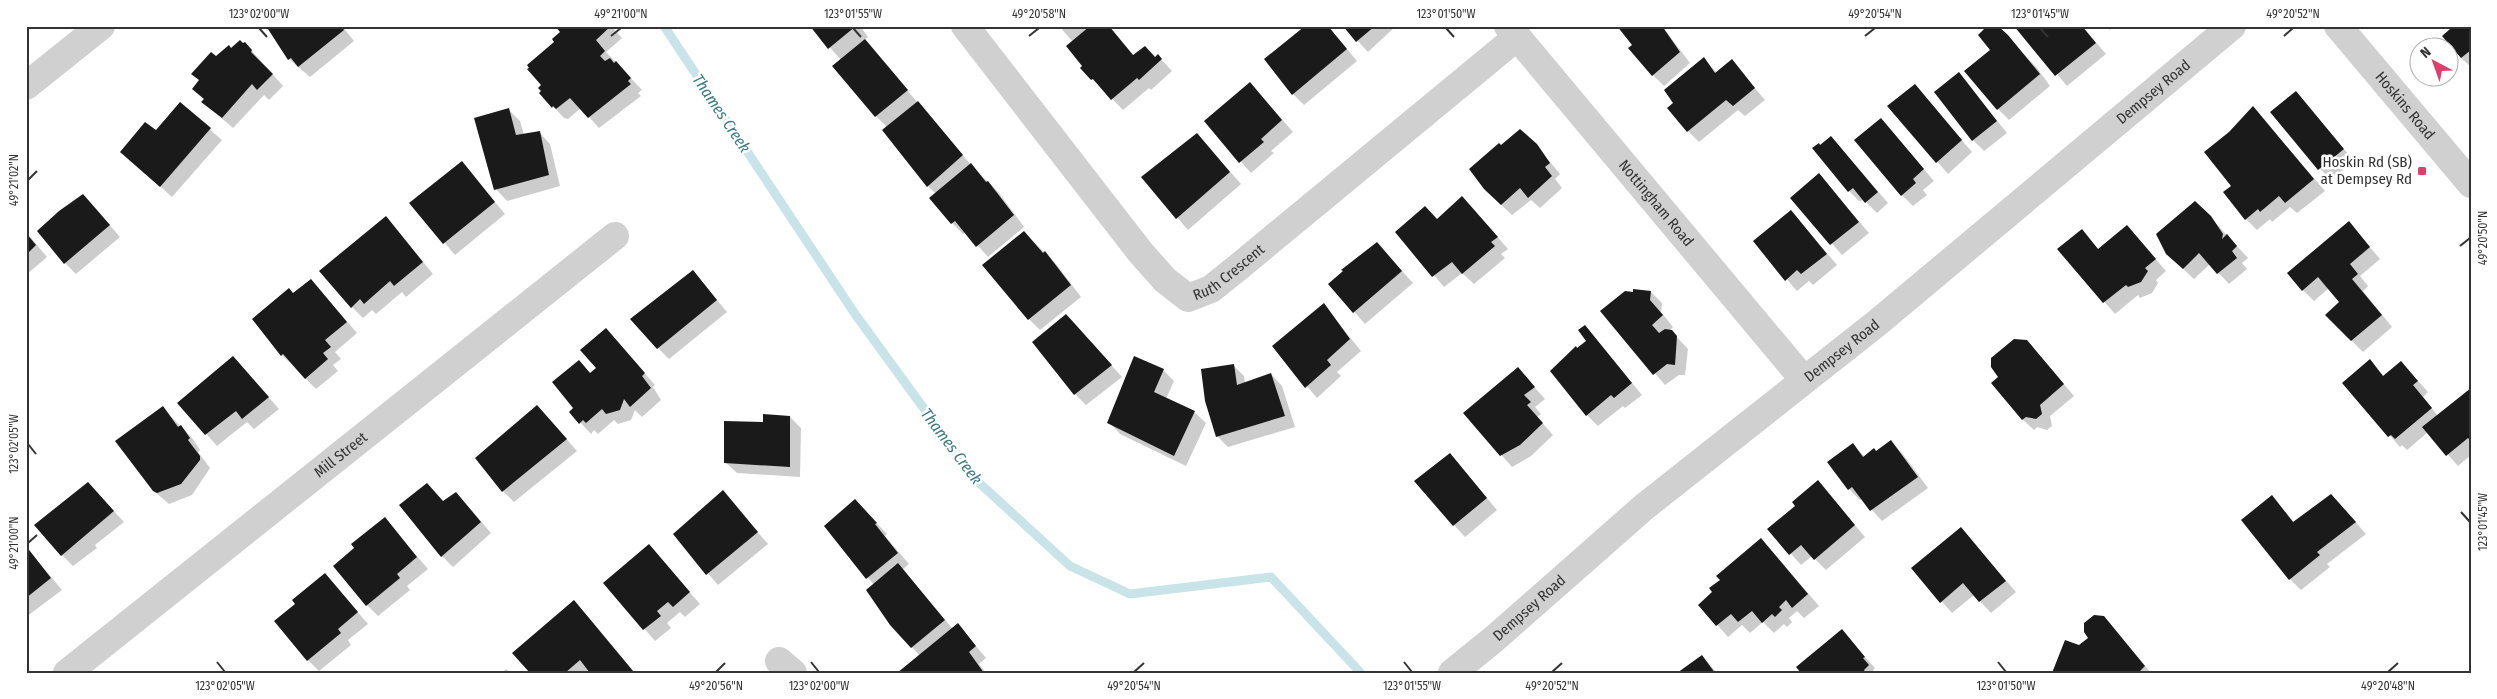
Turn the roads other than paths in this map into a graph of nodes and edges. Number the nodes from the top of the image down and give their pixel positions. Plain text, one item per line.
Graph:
1 (102, 26) edge
2 (964, 26) edge
3 (2232, 26) edge
4 (2338, 26) edge
5 (1512, 32) edge
6 (26, 86) edge
7 (2471, 184) edge
8 (615, 236) dead end
9 (1804, 380) junction
10 (67, 673) edge
11 (1452, 673) edge

1 - 6 street
2 - 5 street, Ruth Crescent
3 - 9 street, Dempsey Road
4 - 7 street, Hoskins Road
5 - 9 street, Nottingham Road
8 - 10 street, Mill Street
9 - 11 street, Dempsey Road

